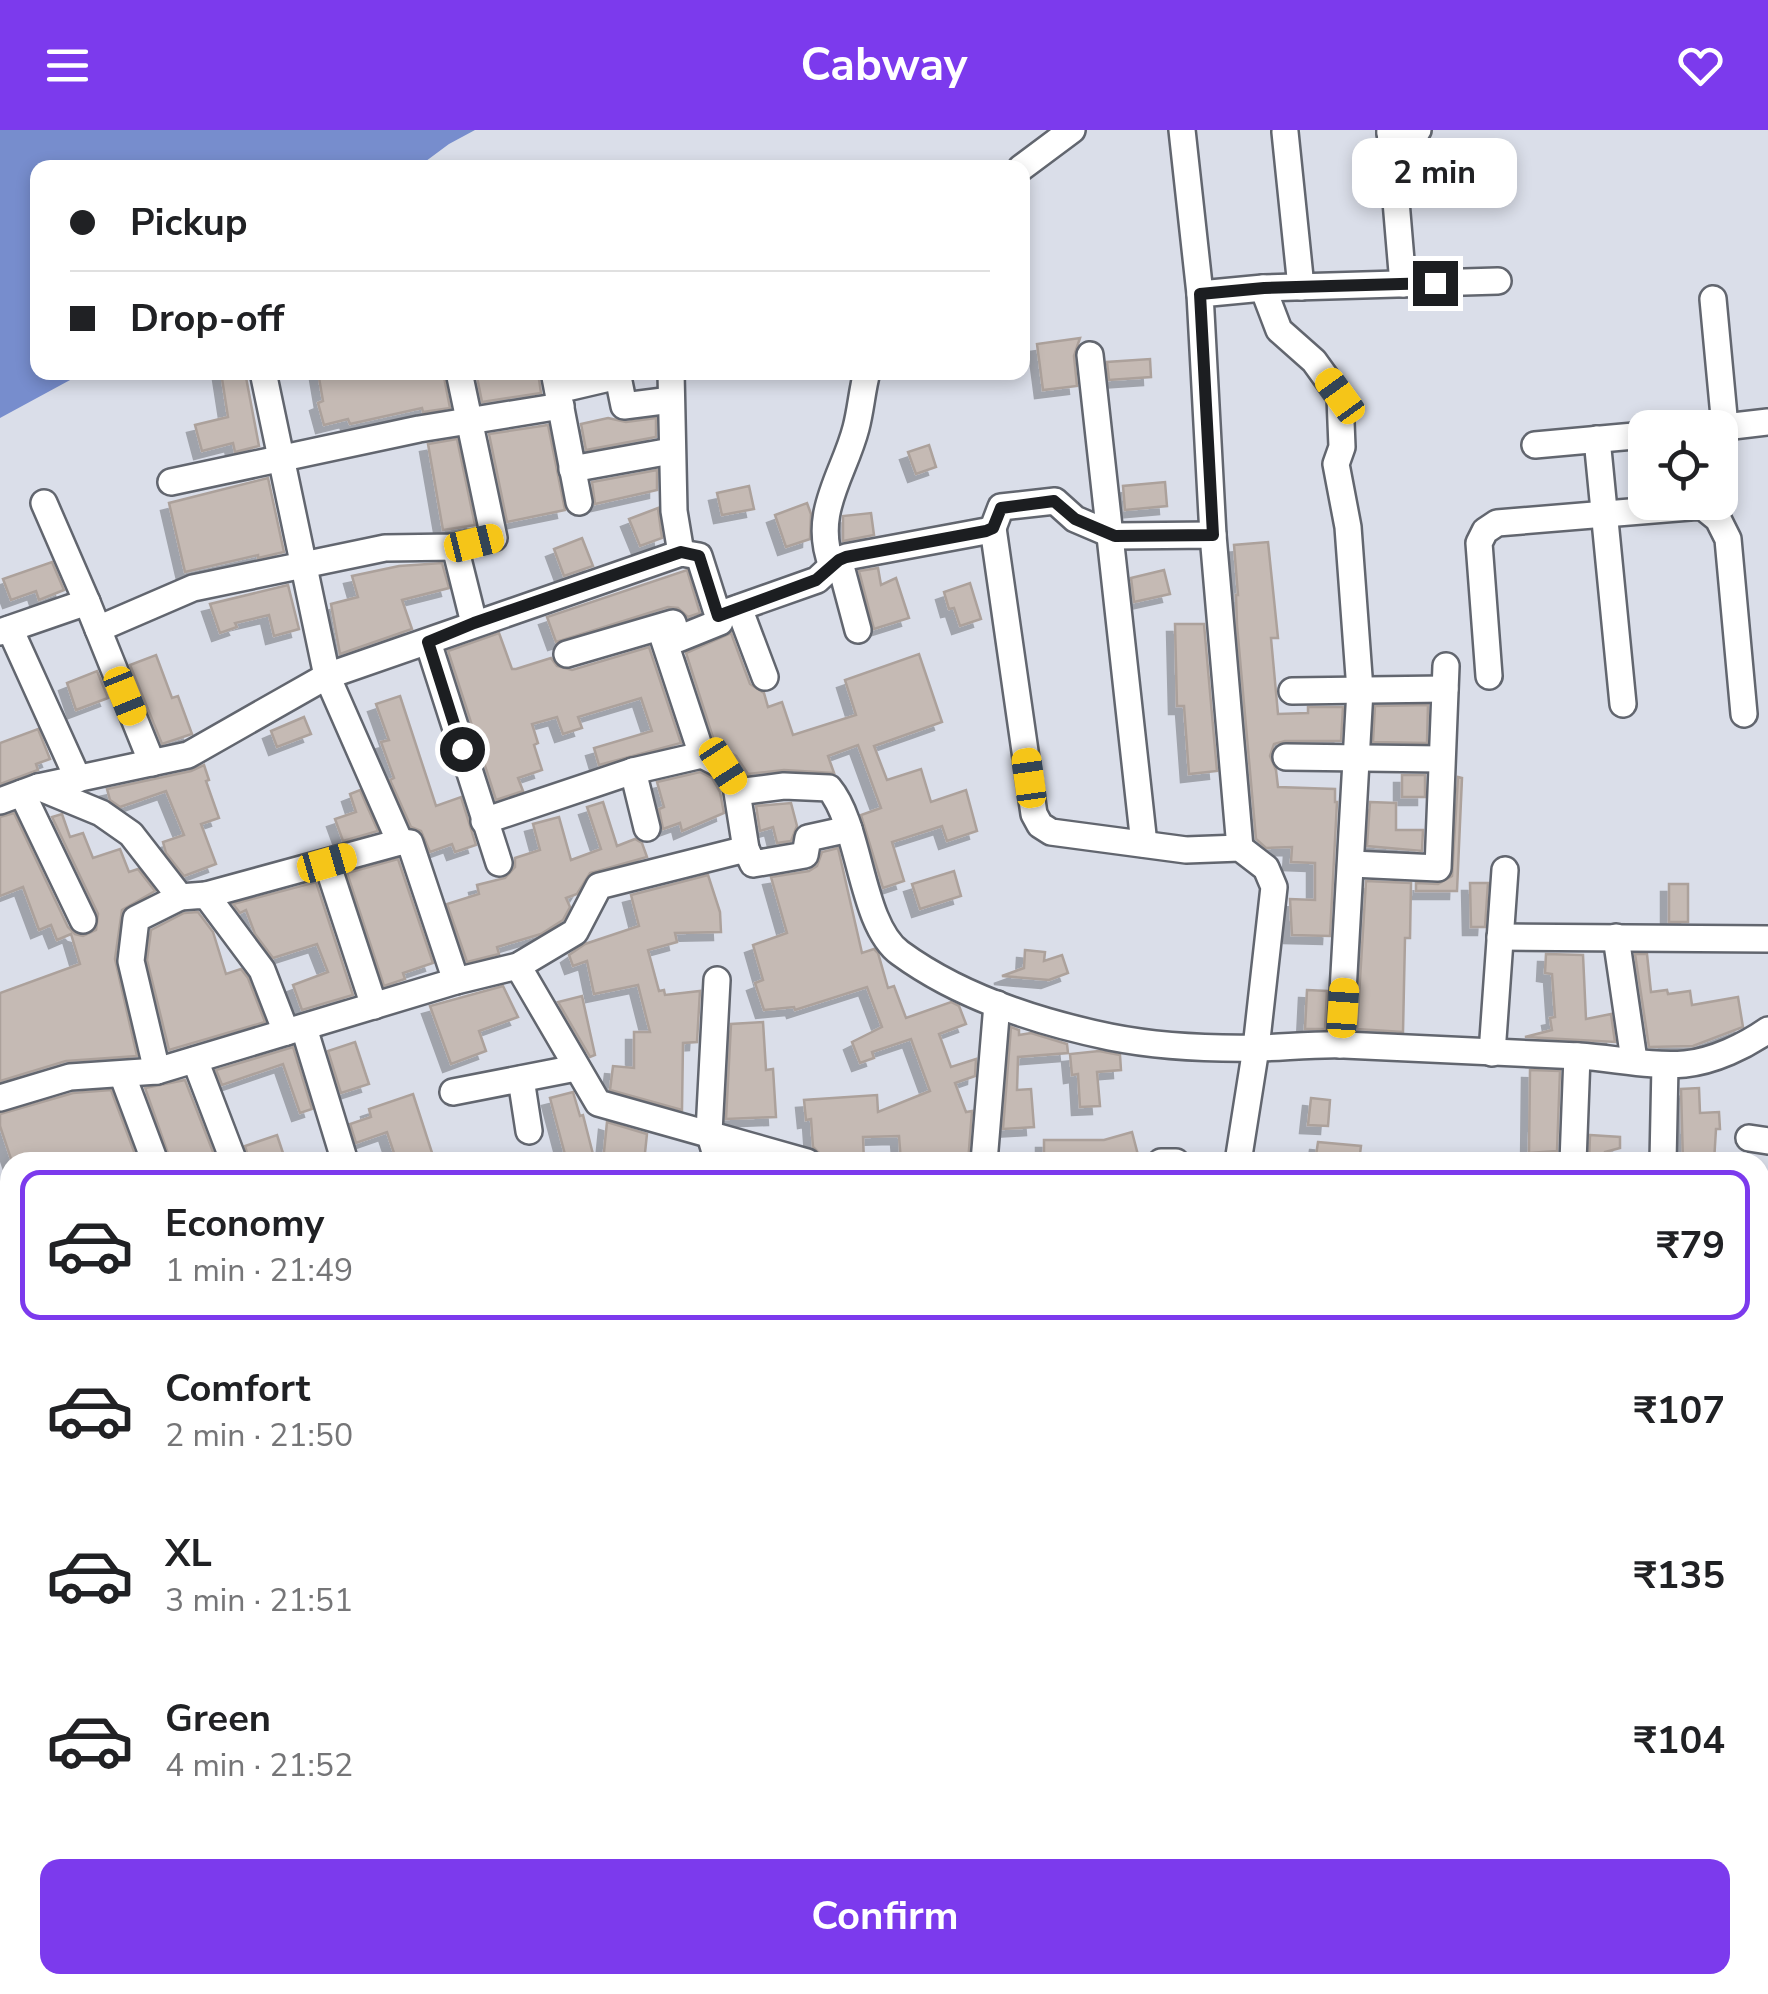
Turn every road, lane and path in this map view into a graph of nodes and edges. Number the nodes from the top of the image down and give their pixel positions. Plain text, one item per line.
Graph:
1 (1072, 130) edge
2 (1182, 130) edge
3 (1418, 130) edge
4 (1285, 132) edge
5 (1390, 132) edge
6 (1030, 161) edge
7 (1498, 282) dead end
8 (1403, 284) junction
9 (1301, 287) junction
10 (1264, 288) junction
11 (1200, 294) junction
12 (1713, 299) dead end
13 (1090, 355) dead end
14 (265, 380) edge
15 (460, 380) edge
16 (596, 380) edge
17 (619, 380) edge
18 (672, 380) edge
19 (866, 380) edge
20 (558, 390) edge
21 (672, 400) junction
22 (1719, 410) edge
23 (469, 422) junction
24 (1768, 422) edge
25 (1738, 425) edge
26 (1628, 436) edge
27 (1597, 439) junction
28 (1535, 445) dead end
29 (671, 451) junction
30 (282, 458) junction
31 (572, 468) junction
32 (171, 482) dead end
33 (578, 502) dead end
34 (44, 503) dead end
35 (1604, 514) junction
36 (993, 528) junction
37 (1109, 534) junction
38 (1213, 535) junction
39 (455, 548) junction
40 (681, 552) junction
41 (835, 563) junction
42 (303, 567) junction
43 (87, 602) junction
44 (729, 612) junction
45 (474, 623) junction
46 (660, 628) junction
47 (98, 630) junction
48 (858, 630) dead end
49 (5, 631) edge
50 (428, 642) junction
51 (567, 654) dead end
52 (326, 676) junction
53 (764, 676) dead end
54 (1489, 676) dead end
55 (1292, 690) dead end
56 (1360, 690) junction
57 (1624, 704) dead end
58 (1744, 714) dead end
59 (702, 754) junction
60 (1286, 757) dead end
61 (1359, 759) junction
62 (1441, 759) junction
63 (152, 763) junction
64 (633, 771) junction
65 (78, 779) junction
66 (736, 786) junction
67 (12, 796) edge
68 (484, 821) junction
69 (647, 828) dead end
70 (849, 830) junction
71 (400, 842) junction
72 (1144, 844) junction
73 (1240, 848) junction
74 (746, 850) junction
75 (327, 863) junction
76 (499, 863) dead end
77 (1352, 864) junction
78 (1505, 870) dead end
79 (193, 896) junction
80 (83, 920) dead end
81 (1616, 936) junction
82 (1500, 937) junction
83 (1768, 939) edge
84 (518, 966) junction
85 (717, 980) dead end
86 (456, 981) junction
87 (997, 1004) junction
88 (374, 1006) junction
89 (295, 1030) junction
90 (1768, 1030) edge
91 (1340, 1045) junction
92 (1256, 1048) junction
93 (1492, 1053) junction
94 (1577, 1056) junction
95 (194, 1060) junction
96 (1634, 1060) junction
97 (1665, 1065) junction
98 (576, 1068) junction
99 (157, 1070) junction
100 (122, 1074) junction
101 (522, 1078) junction
102 (453, 1092) dead end
103 (0, 1098) edge
104 (529, 1131) dead end
105 (709, 1132) junction
106 (151, 1152) edge
107 (230, 1152) edge
108 (341, 1152) edge
109 (715, 1152) edge
110 (774, 1152) edge
111 (985, 1152) edge
112 (1240, 1152) edge
113 (1573, 1152) edge
114 (1663, 1152) edge

1 - 6 street
2 - 11 street
3 - 5 street
4 - 9 street
5 - 8 street
7 - 8 street
8 - 9 street
9 - 10 street
10 - 11 street
10 - 56 street
11 - 38 street
12 - 22 street
13 - 37 street
14 - 30 street
15 - 23 street
16 - 20 street
17 - 21 street
18 - 21 street
19 - 41 street
20 - 23 street
20 - 31 street
21 - 29 street
23 - 30 street
23 - 39 street
24 - 25 street
26 - 27 street
27 - 28 street
27 - 35 street
29 - 31 street
29 - 40 street
30 - 32 street
30 - 42 street
31 - 33 street
34 - 43 street
35 - 54 street
35 - 57 street
35 - 58 street
36 - 37 street
36 - 41 street
36 - 72 street
37 - 38 street
37 - 72 street
38 - 73 street
39 - 42 street
39 - 45 street
40 - 44 street
40 - 45 street
41 - 44 street
41 - 48 street
42 - 47 street
42 - 52 street
43 - 47 street
43 - 49 street
44 - 46 street
44 - 53 street
45 - 50 street
46 - 51 street
46 - 59 street
47 - 63 street
49 - 65 street
50 - 52 street
50 - 68 street
52 - 63 street
52 - 71 street
55 - 56 street
56 - 61 street
56 - 62 street
59 - 64 street
59 - 66 street
60 - 61 street
61 - 62 street
61 - 77 street
62 - 77 street
63 - 65 street
64 - 68 street
64 - 69 street
65 - 67 street
66 - 70 street
66 - 74 street
67 - 79 street
67 - 80 street
68 - 76 street
70 - 74 street
70 - 87 street
71 - 75 street
71 - 86 street
72 - 73 street
73 - 92 street
74 - 84 street
75 - 79 street
75 - 88 street
77 - 91 street
78 - 82 street
79 - 89 street
79 - 99 street
81 - 82 street
81 - 83 street
81 - 96 street
82 - 93 street
84 - 86 street
84 - 98 street
85 - 105 street
86 - 88 street
87 - 92 street
87 - 111 street
88 - 89 street
89 - 95 street
89 - 108 street
90 - 97 street
91 - 92 street
91 - 93 street
92 - 112 street
93 - 94 street
94 - 96 street
94 - 113 street
95 - 99 street
95 - 107 street
96 - 97 street
97 - 114 street
98 - 101 street
98 - 105 street
99 - 100 street
100 - 103 street
100 - 106 street
101 - 102 street
101 - 104 street
105 - 109 street
105 - 110 street

